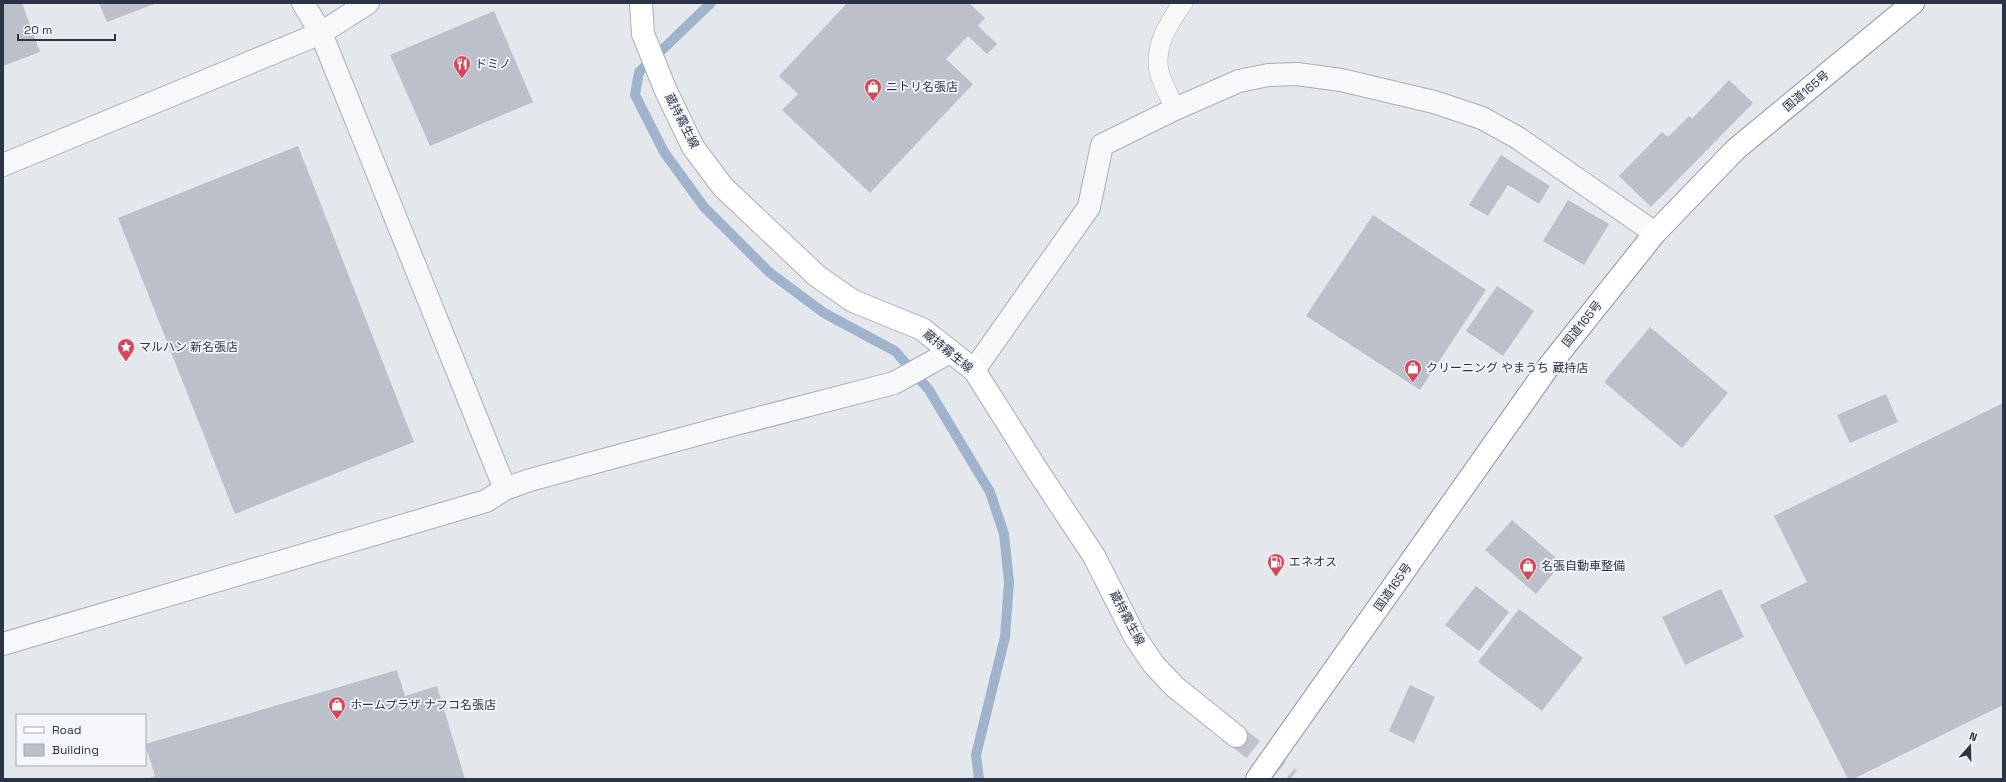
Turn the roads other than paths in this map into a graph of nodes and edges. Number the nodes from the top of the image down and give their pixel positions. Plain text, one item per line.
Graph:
1 (303, 3) edge
2 (368, 3) edge
3 (641, 3) edge
4 (1183, 3) edge
5 (1913, 3) edge
6 (321, 33) junction
7 (1175, 109) junction
8 (3, 165) edge
9 (1655, 232) junction
10 (950, 352) junction
11 (974, 370) junction
12 (505, 489) junction
13 (3, 644) edge
14 (1236, 736) tunnel mouth
15 (1257, 779) edge

1 - 6 street
2 - 6 street
3 - 10 main road, 蔵持霧生線
4 - 7 lane
5 - 9 main road, 国道165号
6 - 8 street
6 - 12 street
7 - 9 street
7 - 11 street
9 - 15 main road, 国道165号
10 - 11 main road, 蔵持霧生線
10 - 12 street
11 - 14 main road, 蔵持霧生線
12 - 13 street

